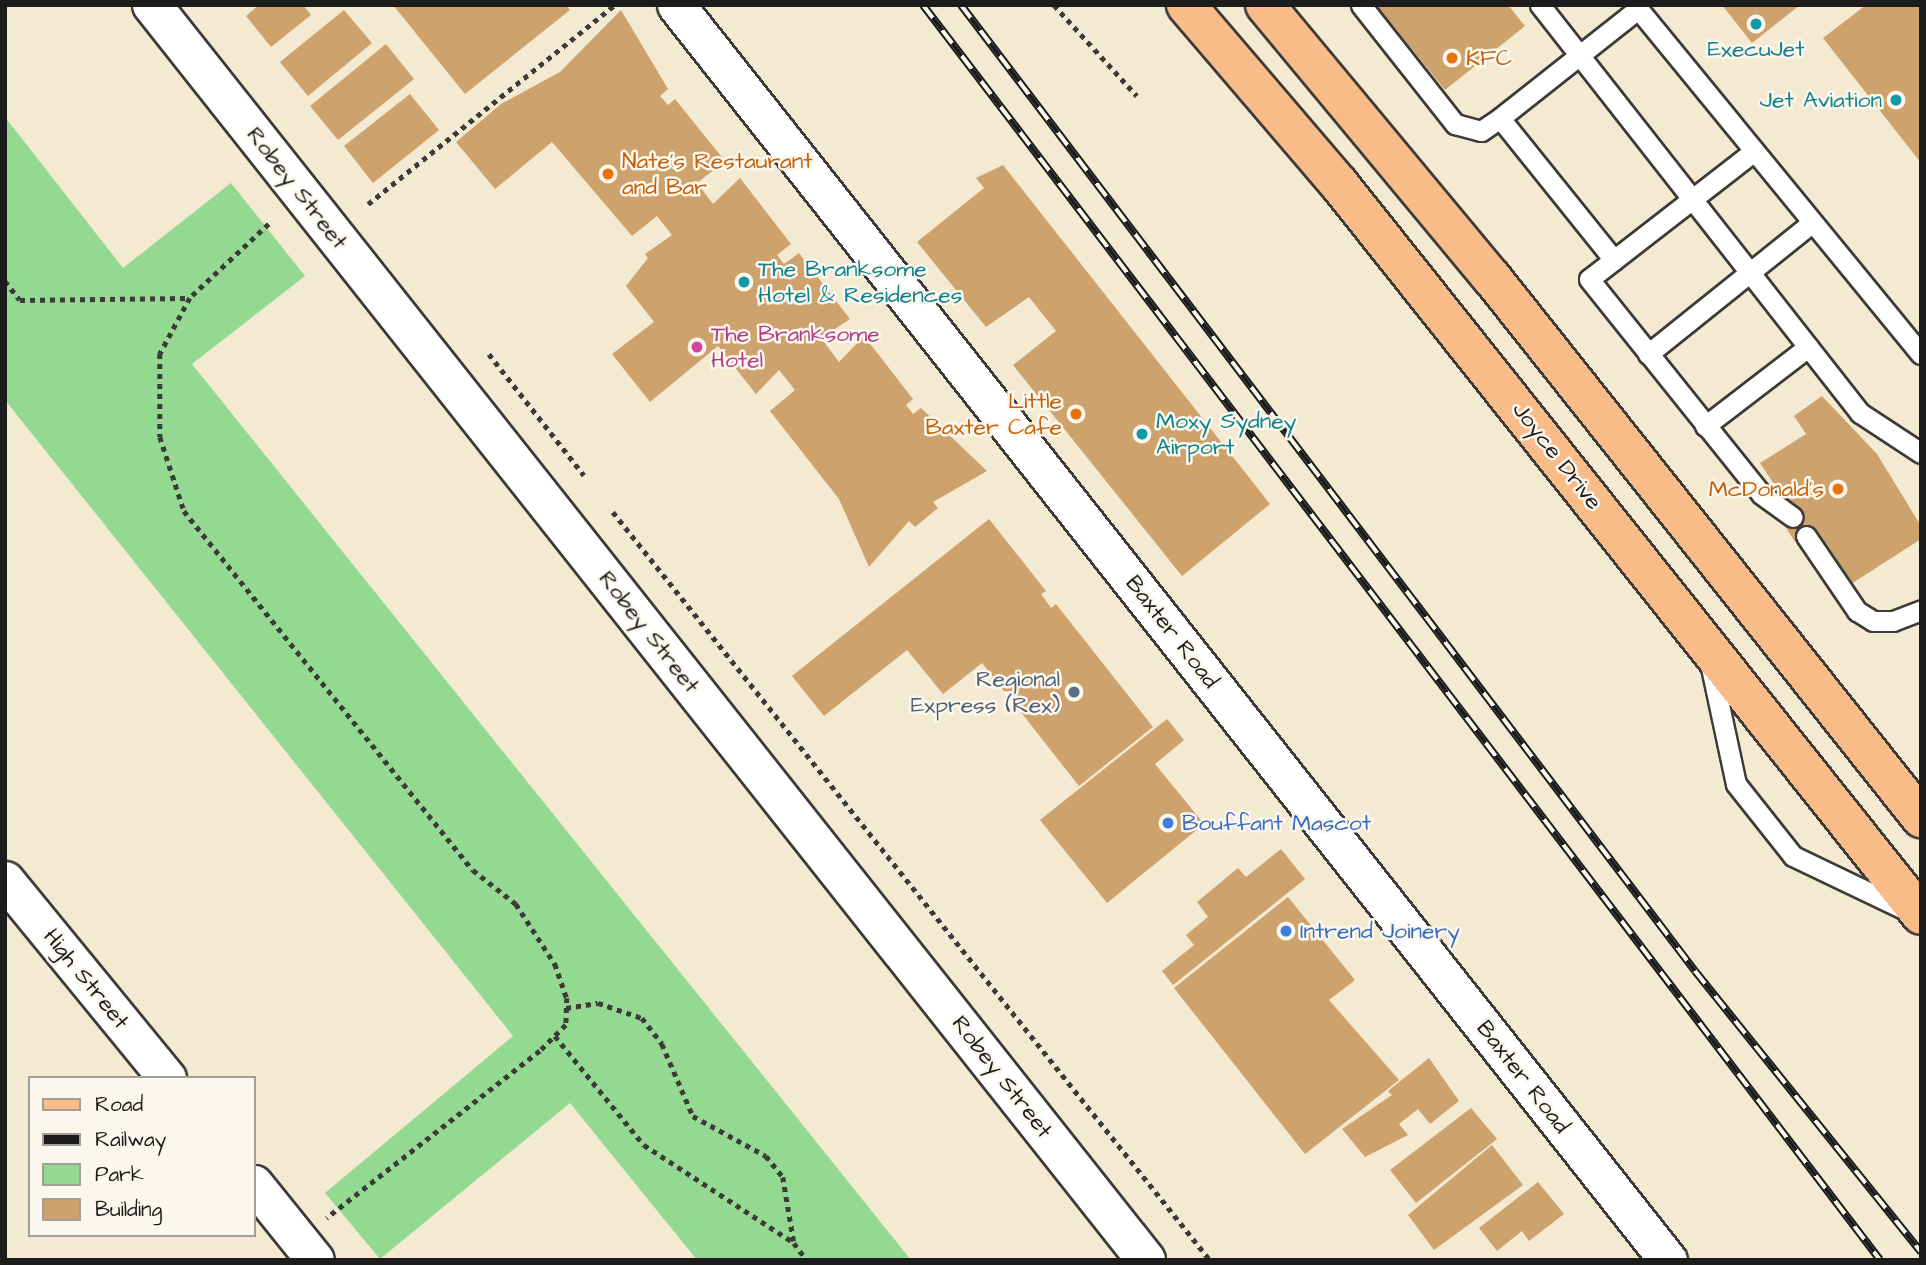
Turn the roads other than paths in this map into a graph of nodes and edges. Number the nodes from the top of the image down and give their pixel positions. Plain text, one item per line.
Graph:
1 (152, 5) edge
2 (676, 5) edge
3 (1186, 5) edge
4 (1265, 5) edge
5 (1361, 5) edge
6 (1540, 5) edge
7 (1637, 7) edge
8 (1580, 55) junction
9 (1500, 118) junction
10 (1753, 152) junction
11 (1692, 199) junction
12 (1811, 224) junction
13 (1614, 260) junction
14 (1750, 273) junction
15 (1808, 347) junction
16 (1648, 354) junction
17 (1921, 355) edge
18 (1705, 426) junction
19 (1921, 453) edge
20 (1793, 517) dead end
21 (1806, 536) dead end
22 (1921, 592) edge
23 (1916, 610) edge
24 (1706, 644) junction
25 (1921, 818) edge
26 (5, 880) edge
27 (1921, 916) edge
28 (165, 1076) edge
29 (256, 1186) edge
30 (307, 1250) edge
31 (1146, 1260) edge
32 (1668, 1260) edge

1 - 31 street, Robey Street
2 - 32 street, Baxter Road
3 - 24 main road, Joyce Drive
4 - 25 main road
5 - 9 lane
6 - 8 lane
7 - 8 lane
7 - 10 lane
8 - 9 lane
8 - 11 lane
9 - 13 lane
10 - 11 lane
10 - 12 lane
11 - 13 lane
11 - 14 lane
12 - 14 lane
12 - 17 lane
13 - 16 lane
14 - 15 lane
14 - 16 lane
15 - 18 lane
15 - 19 lane
16 - 18 lane
18 - 20 lane
21 - 23 lane
22 - 23 lane
24 - 27 main road, Joyce Drive
24 - 27 lane
26 - 28 street, High Street
29 - 30 street

